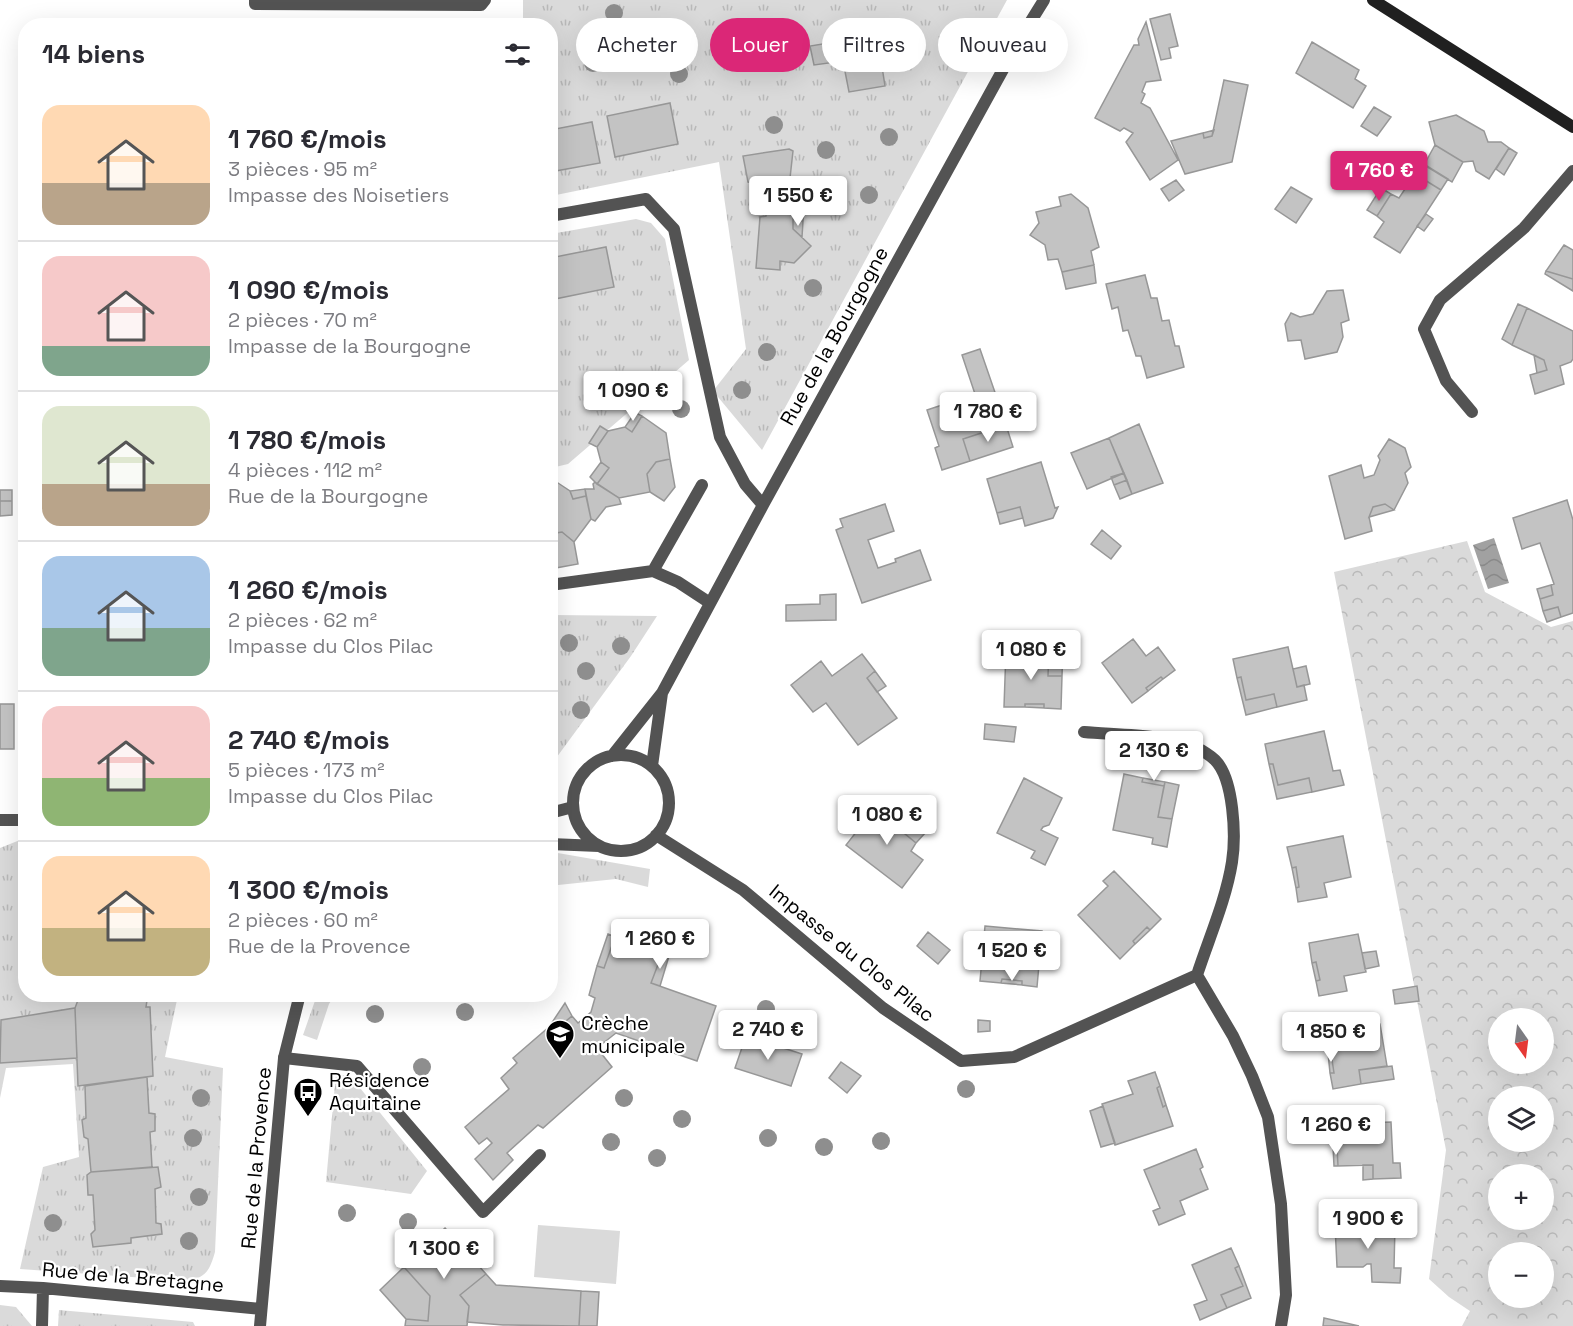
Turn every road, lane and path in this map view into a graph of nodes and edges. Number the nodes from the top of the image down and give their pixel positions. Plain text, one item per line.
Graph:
1 (255, 0) edge
2 (485, 0) edge
3 (1044, 0) edge
4 (1373, 0) edge
5 (1573, 127) edge
6 (1573, 171) edge
7 (558, 214) edge
8 (1472, 412) dead end
9 (702, 485) dead end
10 (763, 505) junction
11 (652, 571) junction
12 (558, 584) edge
13 (710, 603) junction
14 (662, 693) junction
15 (1084, 732) dead end
16 (612, 756) junction
17 (652, 766) junction
18 (573, 807) junction
19 (558, 811) edge
20 (0, 820) edge
21 (18, 820) edge
22 (656, 835) junction
23 (558, 844) edge
24 (599, 846) junction
25 (1197, 975) junction
26 (298, 1002) edge
27 (284, 1058) junction
28 (540, 1155) dead end
29 (0, 1286) edge
30 (43, 1288) junction
31 (261, 1309) junction
32 (42, 1326) edge
33 (260, 1326) edge
34 (1281, 1326) edge

1 - 2 street
3 - 10 street, Rue de la Bourgogne
4 - 5 street
6 - 8 street
7 - 10 street
9 - 11 street
10 - 13 street, Rue de la Bourgogne
11 - 12 street
11 - 13 street
13 - 14 street, Rue de la Bourgogne
14 - 16 street, Rue de la Bourgogne
14 - 17 street, Rue de la Bourgogne
15 - 25 street
16 - 17 street
16 - 18 street
17 - 22 street
18 - 19 street
18 - 24 street
20 - 21 street
22 - 24 street
22 - 25 street, Impasse du Clos Pilac
23 - 24 street
25 - 34 street
26 - 27 street, Rue de la Provence
27 - 28 street
27 - 31 street, Rue de la Provence
29 - 30 street, Rue de la Bretagne
30 - 31 street, Rue de la Bretagne
30 - 32 street
31 - 33 street, Rue de la Provence

